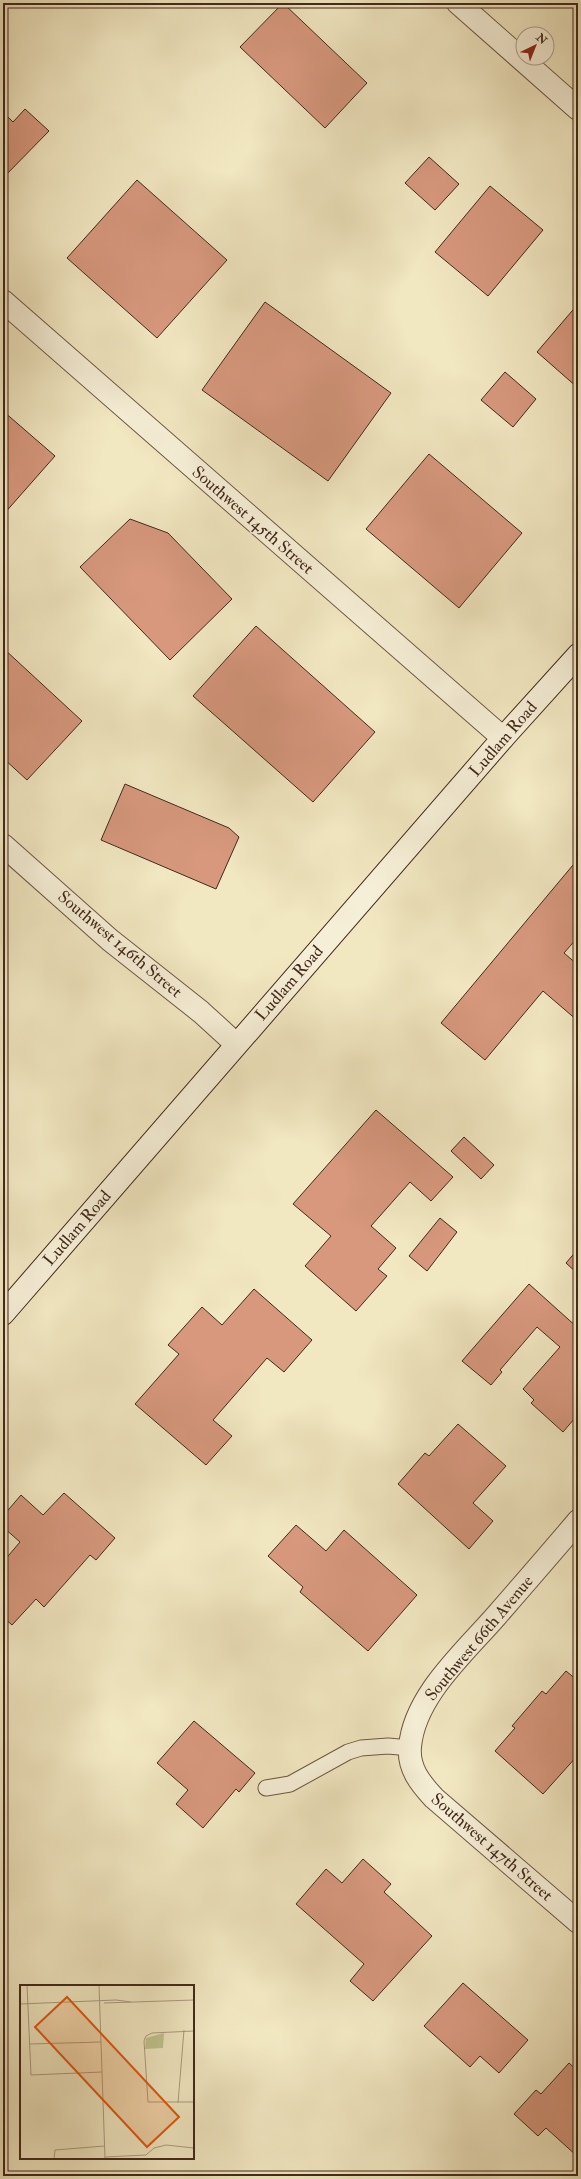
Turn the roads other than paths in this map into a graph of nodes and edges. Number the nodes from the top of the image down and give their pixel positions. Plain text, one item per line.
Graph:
1 (458, 3) edge
2 (578, 109) edge
3 (3, 301) edge
4 (578, 655) edge
5 (503, 738) junction
6 (3, 845) edge
7 (236, 1044) junction
8 (3, 1314) edge
9 (578, 1521) edge
10 (411, 1758) junction
11 (266, 1788) dead end
12 (578, 1922) edge

1 - 2 street
3 - 5 street, Southwest 145th Street
4 - 5 street, Ludlam Road
5 - 7 street, Ludlam Road
6 - 7 street, Southwest 146th Street
7 - 8 street, Ludlam Road
9 - 10 street, Southwest 66th Avenue
10 - 11 lane
10 - 12 street, Southwest 147th Street

